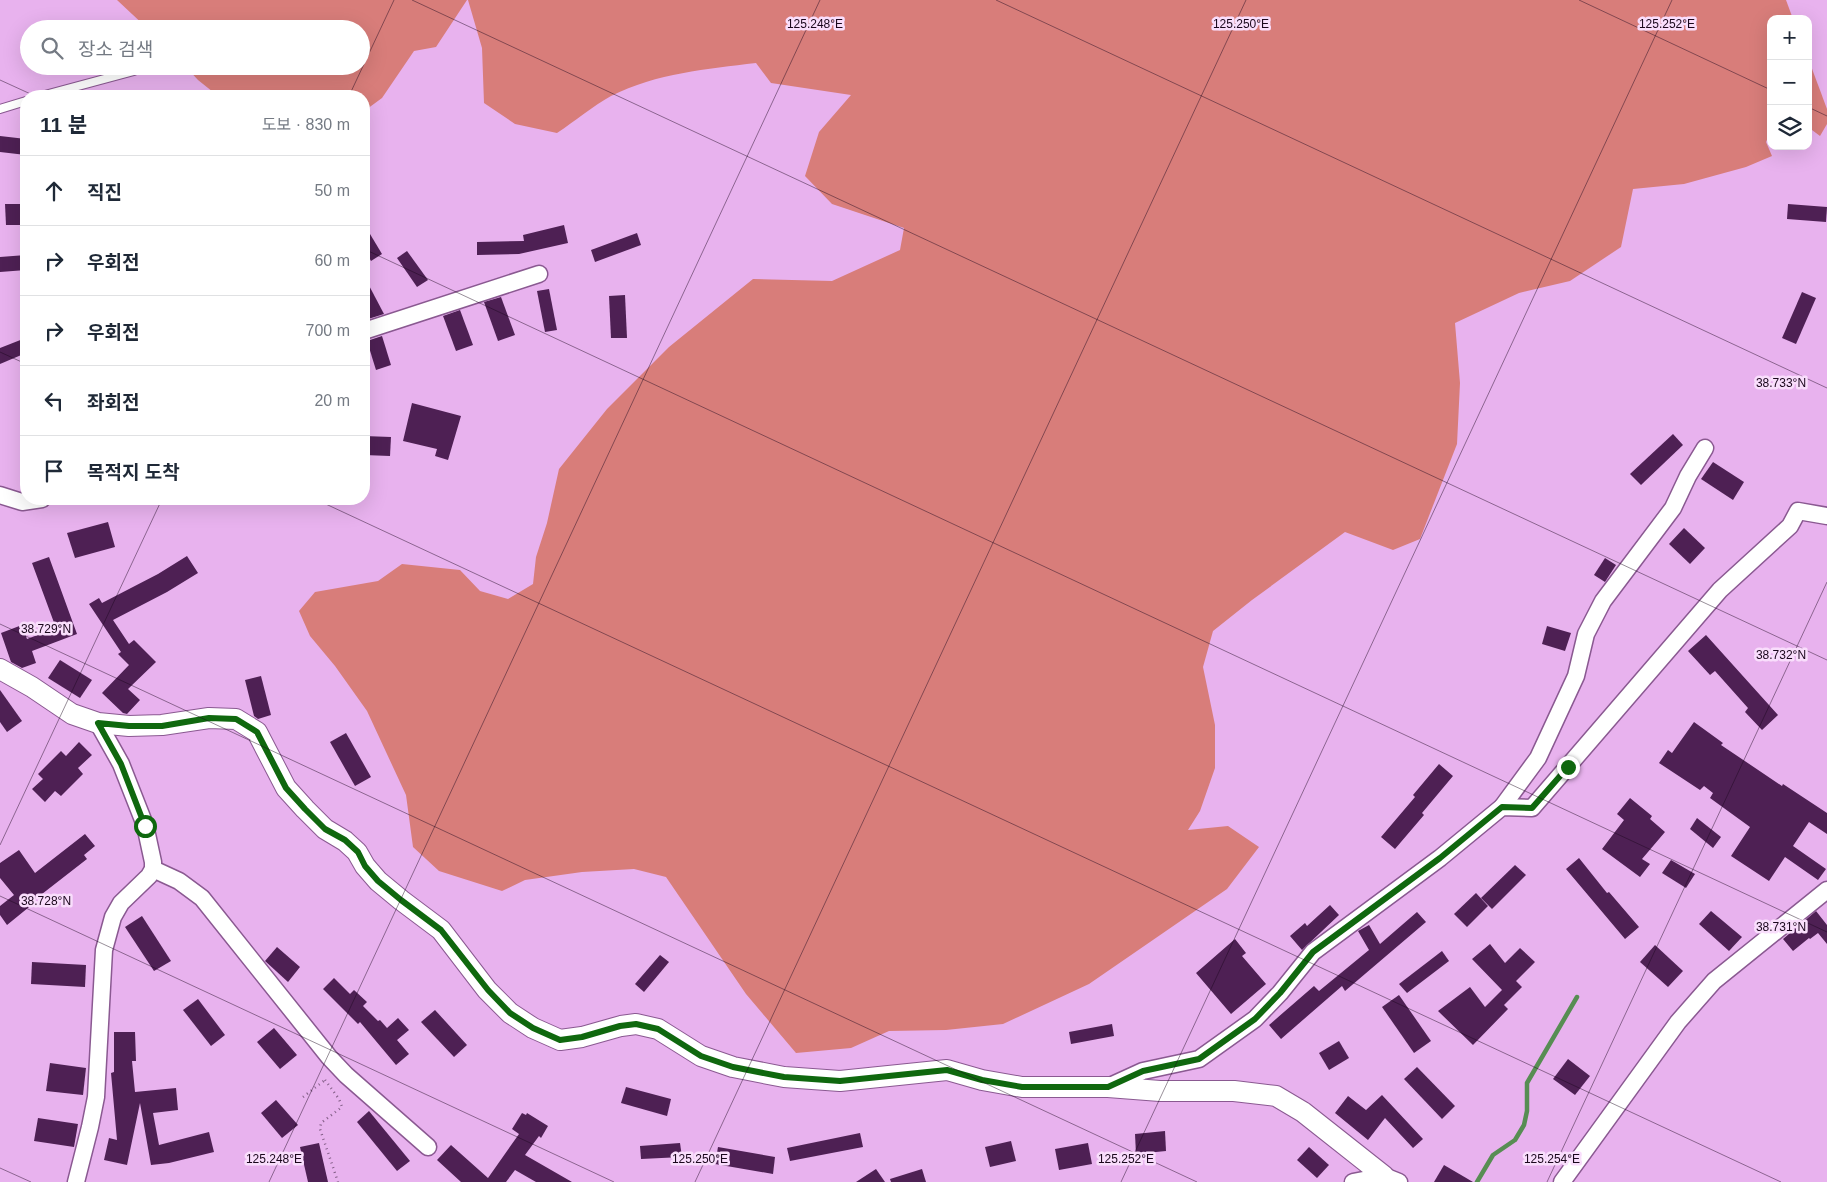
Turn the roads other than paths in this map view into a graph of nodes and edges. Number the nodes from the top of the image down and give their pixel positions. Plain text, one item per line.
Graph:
1 (119, 75) edge
2 (63, 90) edge
3 (20, 103) edge
4 (0, 109) edge
5 (539, 274) dead end
6 (370, 329) edge
7 (1705, 448) dead end
8 (0, 495) edge
9 (20, 501) edge
10 (1827, 516) edge
11 (0, 669) edge
12 (98, 723) junction
13 (1502, 807) junction
14 (153, 869) junction
15 (1827, 890) edge
16 (1108, 1087) junction
17 (428, 1146) dead end
18 (1391, 1179) edge
19 (76, 1182) edge
20 (1353, 1182) edge
21 (1562, 1182) edge

1 - 2 lane
3 - 4 lane
5 - 6 street
7 - 13 street
8 - 9 street
10 - 13 street
11 - 12 street
12 - 14 street
12 - 16 street
13 - 16 street
14 - 17 street
14 - 19 street
15 - 21 street
16 - 18 street
18 - 20 street

